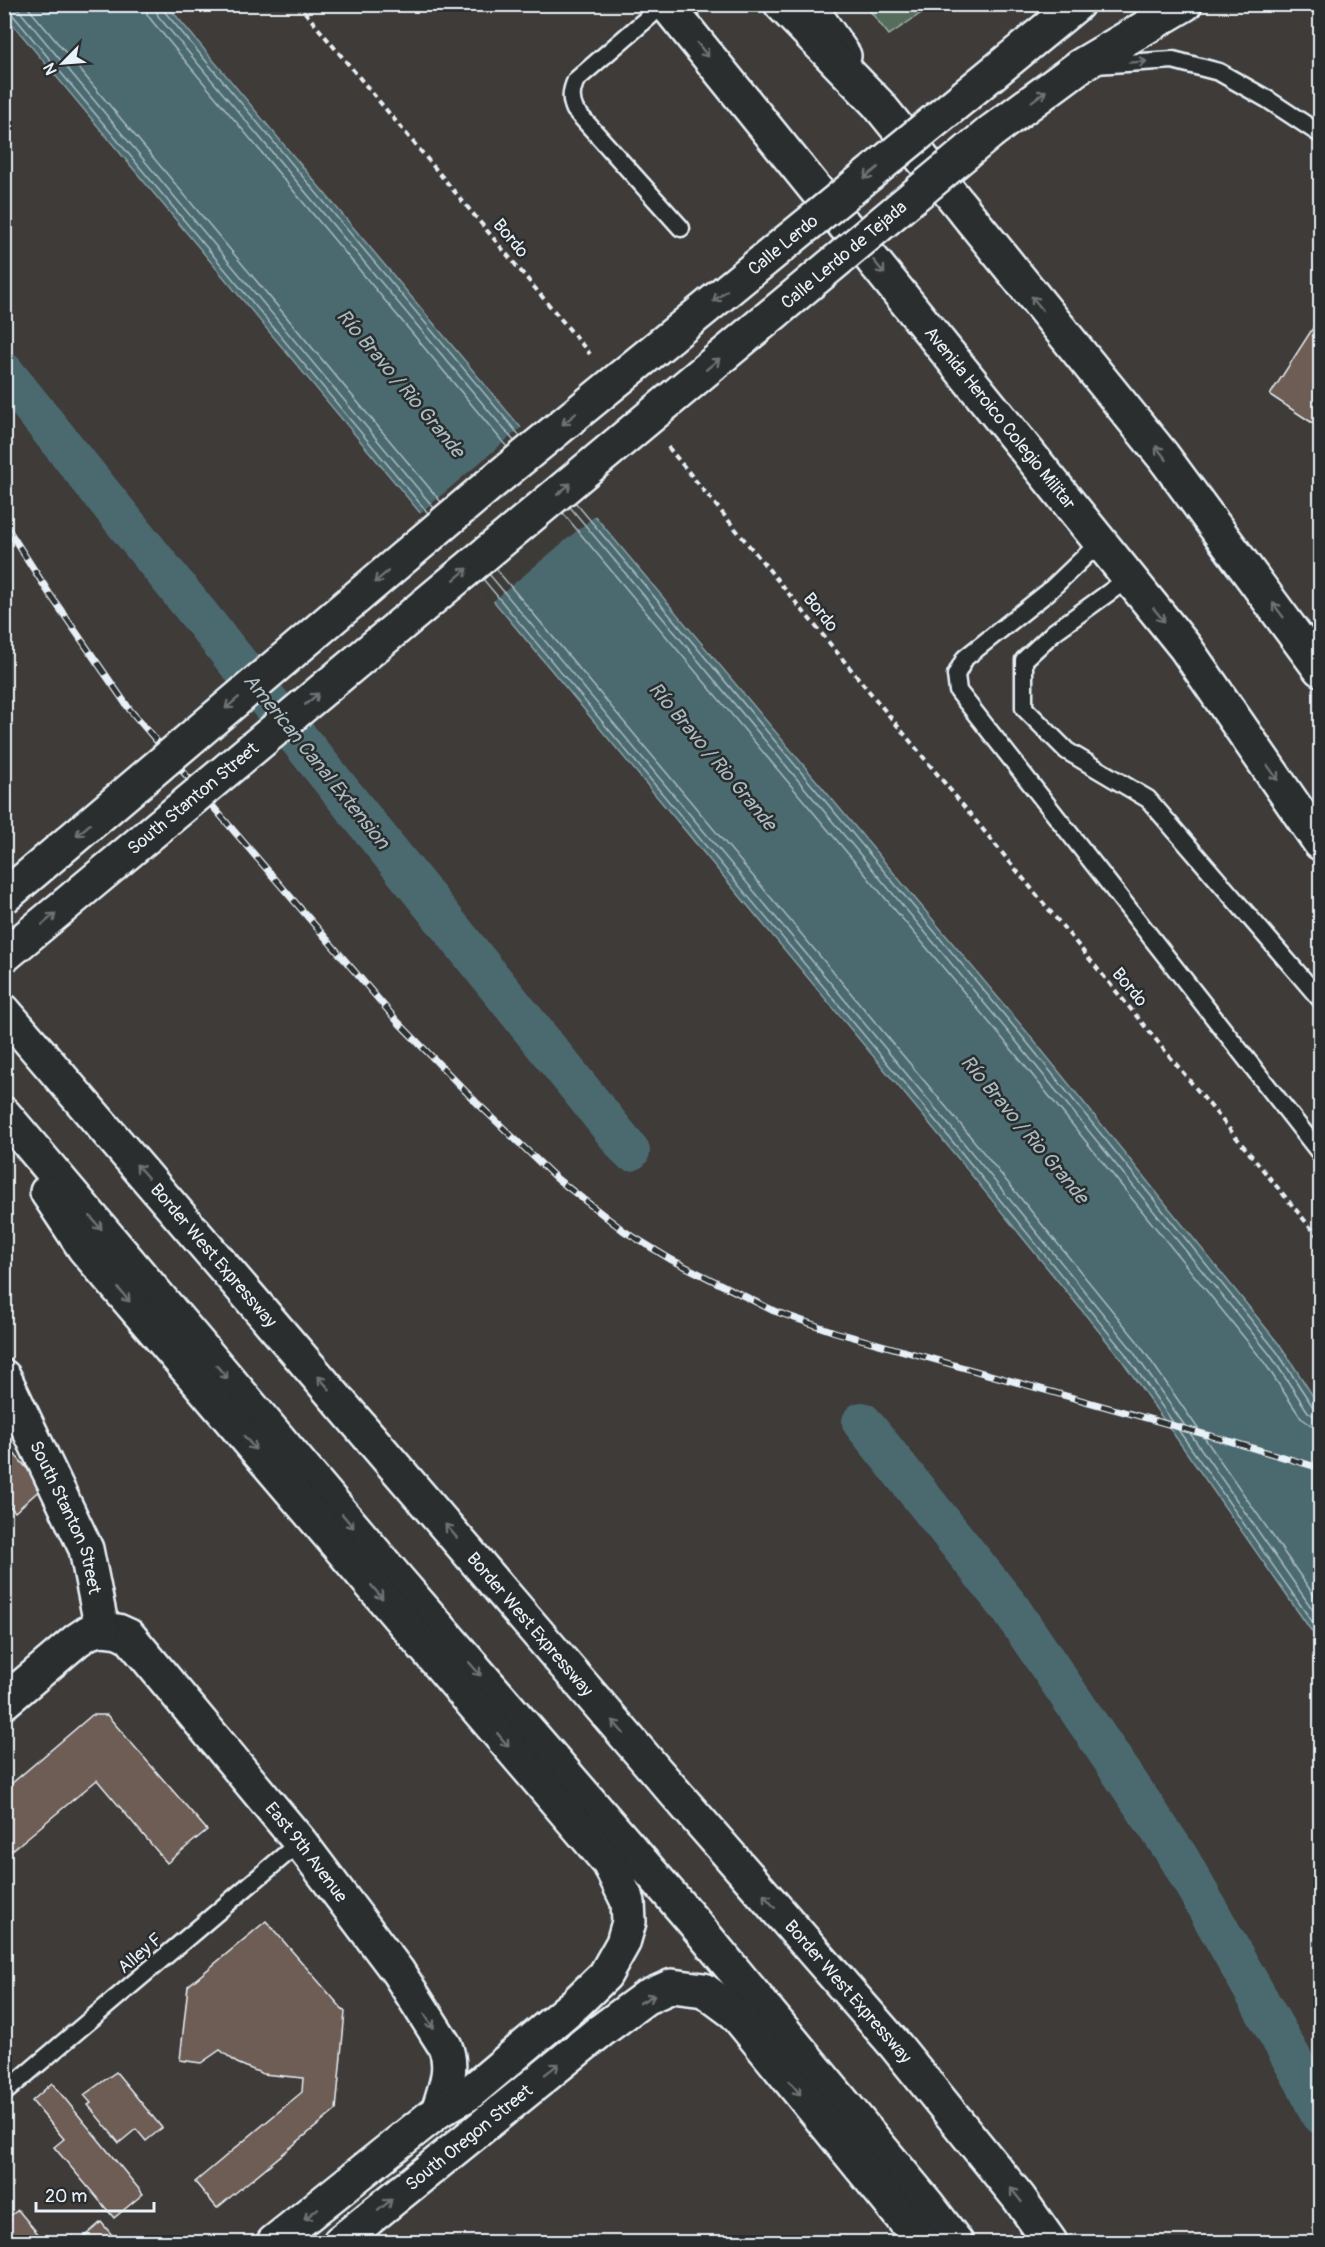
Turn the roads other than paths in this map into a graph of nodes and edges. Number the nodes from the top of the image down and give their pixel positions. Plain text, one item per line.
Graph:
1 (665, 4) edge
2 (781, 4) edge
3 (808, 4) edge
4 (1077, 4) edge
5 (1185, 4) edge
6 (1080, 66) junction
7 (878, 104) junction
8 (1320, 134) edge
9 (681, 228) dead end
10 (519, 526) joint
11 (1101, 541) junction
12 (1129, 578) junction
13 (1320, 669) edge
14 (1320, 843) edge
15 (4, 897) edge
16 (4, 956) edge
17 (1320, 999) edge
18 (4, 1011) edge
19 (4, 1114) edge
20 (4, 1128) edge
21 (1320, 1153) edge
22 (4, 1377) edge
23 (102, 1629) junction
24 (4, 1701) edge
25 (300, 1842) junction
26 (4, 2092) edge
27 (438, 2111) junction
28 (274, 2242) edge
29 (340, 2242) edge
30 (922, 2242) edge
31 (956, 2242) edge
32 (1050, 2242) edge

1 - 9 lane
1 -> 11 main road, Avenida Heroico Colegio Militar
2 - 7 main road
3 - 7 main road
4 -> 15 main road, Calle Lerdo, bridge
5 - 6 main road, Calle Lerdo de Tejada
6 -> 8 lane
10 -> 6 main road, Calle Lerdo de Tejada, bridge
13 -> 7 main road
16 -> 10 main road, South Stanton Street, bridge
11 - 12 main road, Avenida Heroico Colegio Militar
11 - 21 lane
12 -> 14 main road, Avenida Heroico Colegio Militar
12 - 17 lane
32 -> 18 main road, Border West Expressway
19 -> 31 main road
20 -> 27 main road
22 - 23 main road, South Stanton Street
23 - 24 main road
23 - 25 main road, East 9th Avenue
25 - 26 lane, Alley F
25 -> 27 main road, East 9th Avenue
27 -> 28 main road
29 -> 30 main road, South Oregon Street

